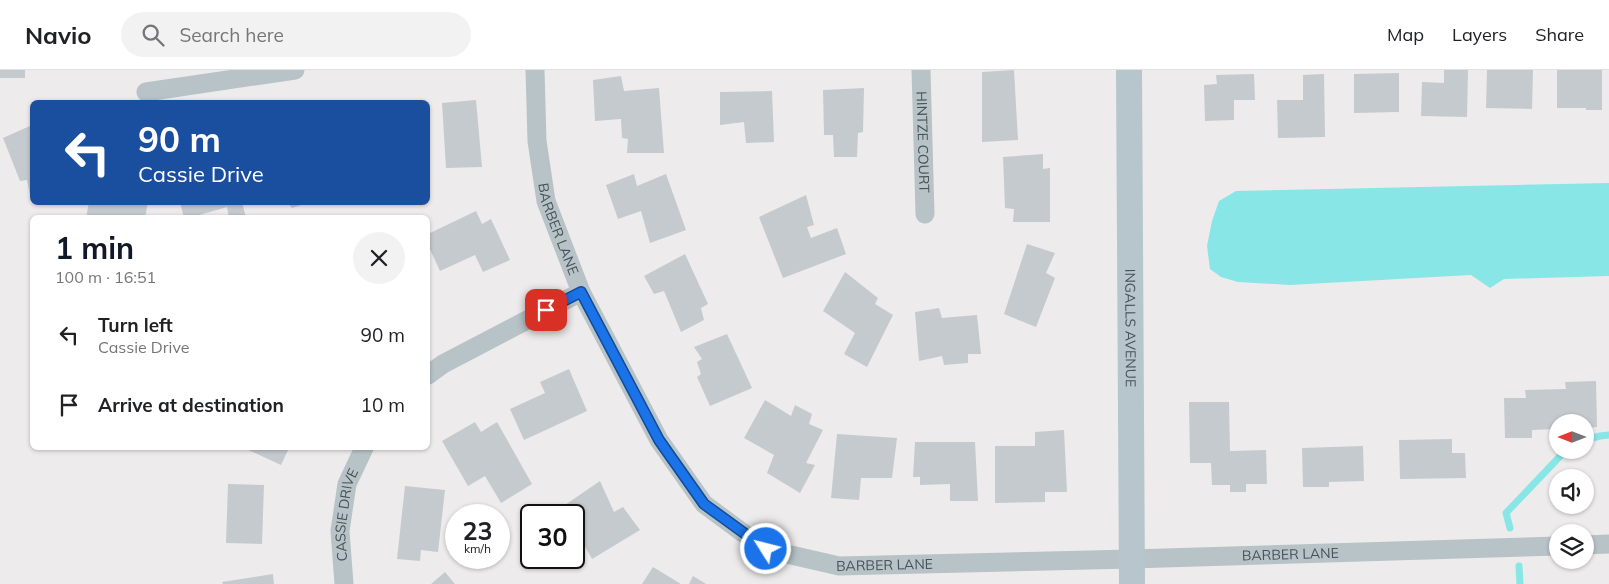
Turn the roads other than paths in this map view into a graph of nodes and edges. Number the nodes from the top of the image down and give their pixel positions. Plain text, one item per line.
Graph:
1 (296, 70) edge
2 (535, 70) edge
3 (921, 70) edge
4 (1129, 70) edge
5 (146, 92) dead end
6 (925, 214) dead end
7 (581, 292) junction
8 (430, 374) edge
9 (363, 450) edge
10 (1609, 544) edge
11 (1594, 545) edge
12 (1549, 547) edge
13 (1132, 572) edge
14 (344, 584) edge

1 - 5 street
2 - 7 street, BARBER LANE
3 - 6 street, HINTZE COURT
4 - 13 street, INGALLS AVENUE
7 - 8 street
7 - 13 street, BARBER LANE
9 - 14 street, CASSIE DRIVE
10 - 11 street
12 - 13 street, BARBER LANE

